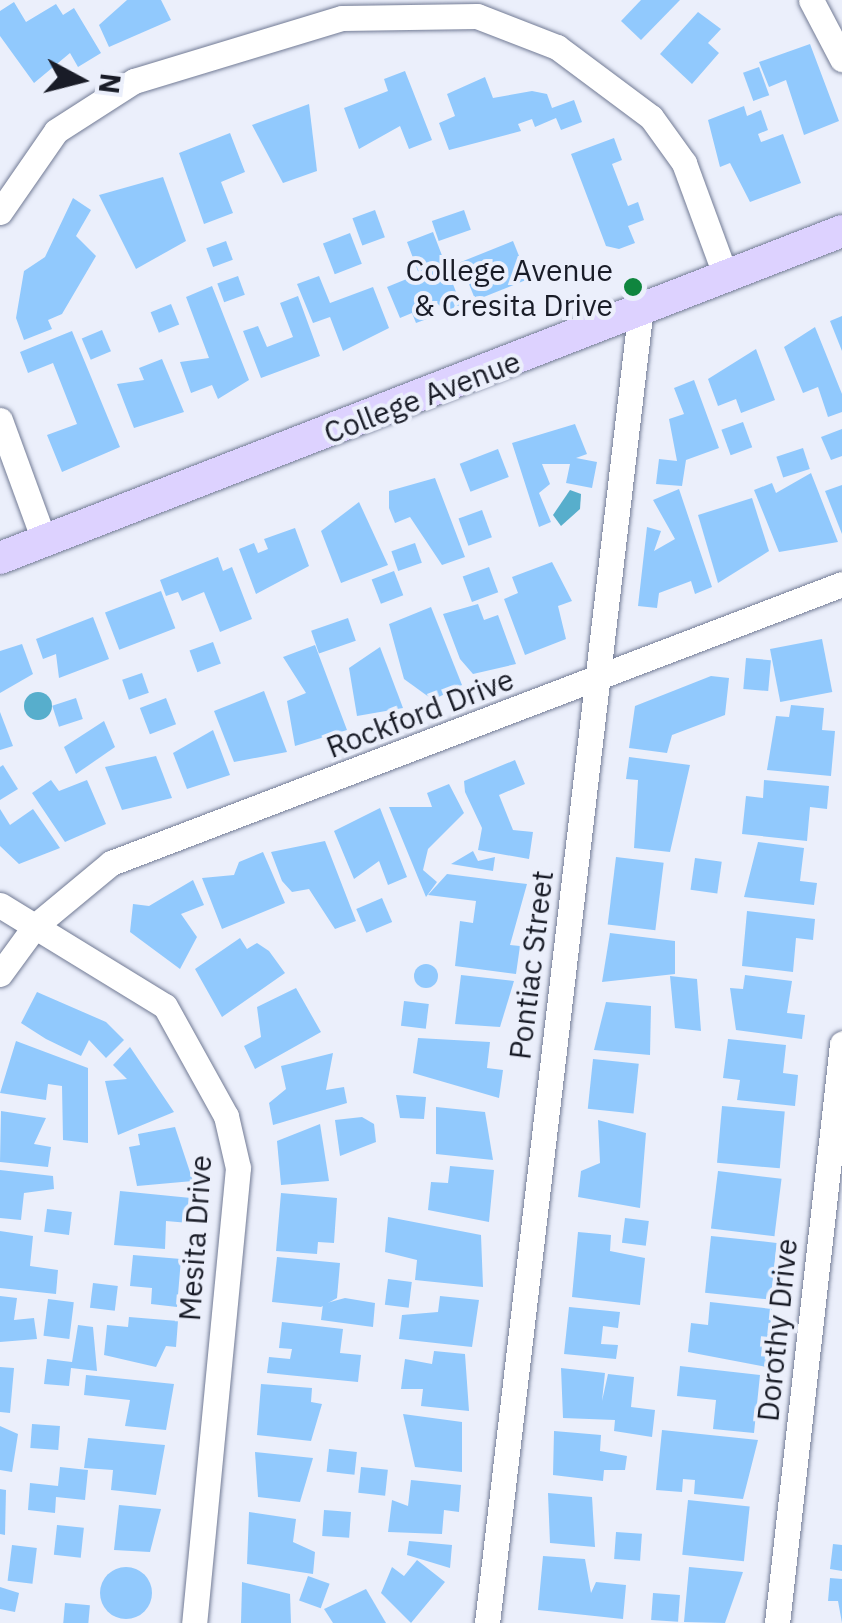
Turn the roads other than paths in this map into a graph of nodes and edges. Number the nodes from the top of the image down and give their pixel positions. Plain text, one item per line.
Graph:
1 (811, 0) edge
2 (842, 59) edge
3 (0, 212) edge
4 (842, 232) edge
5 (726, 277) junction
6 (640, 315) junction
7 (0, 420) edge
8 (44, 540) junction
9 (0, 558) edge
10 (842, 584) edge
11 (596, 681) junction
12 (0, 905) edge
13 (35, 926) junction
14 (0, 974) edge
15 (842, 1044) edge
16 (194, 1623) edge
17 (487, 1623) edge
18 (776, 1623) edge

1 - 2 street
3 - 5 street
4 - 5 main road, College Avenue
5 - 6 main road, College Avenue
6 - 8 main road, College Avenue
6 - 11 street, Pontiac Street
7 - 8 street
8 - 9 main road, College Avenue
10 - 11 street, Rockford Drive
11 - 13 street, Rockford Drive
11 - 17 street, Pontiac Street
12 - 13 street, Mesita Drive
13 - 14 street, Rockford Drive
13 - 16 street, Mesita Drive
15 - 18 street, Dorothy Drive

